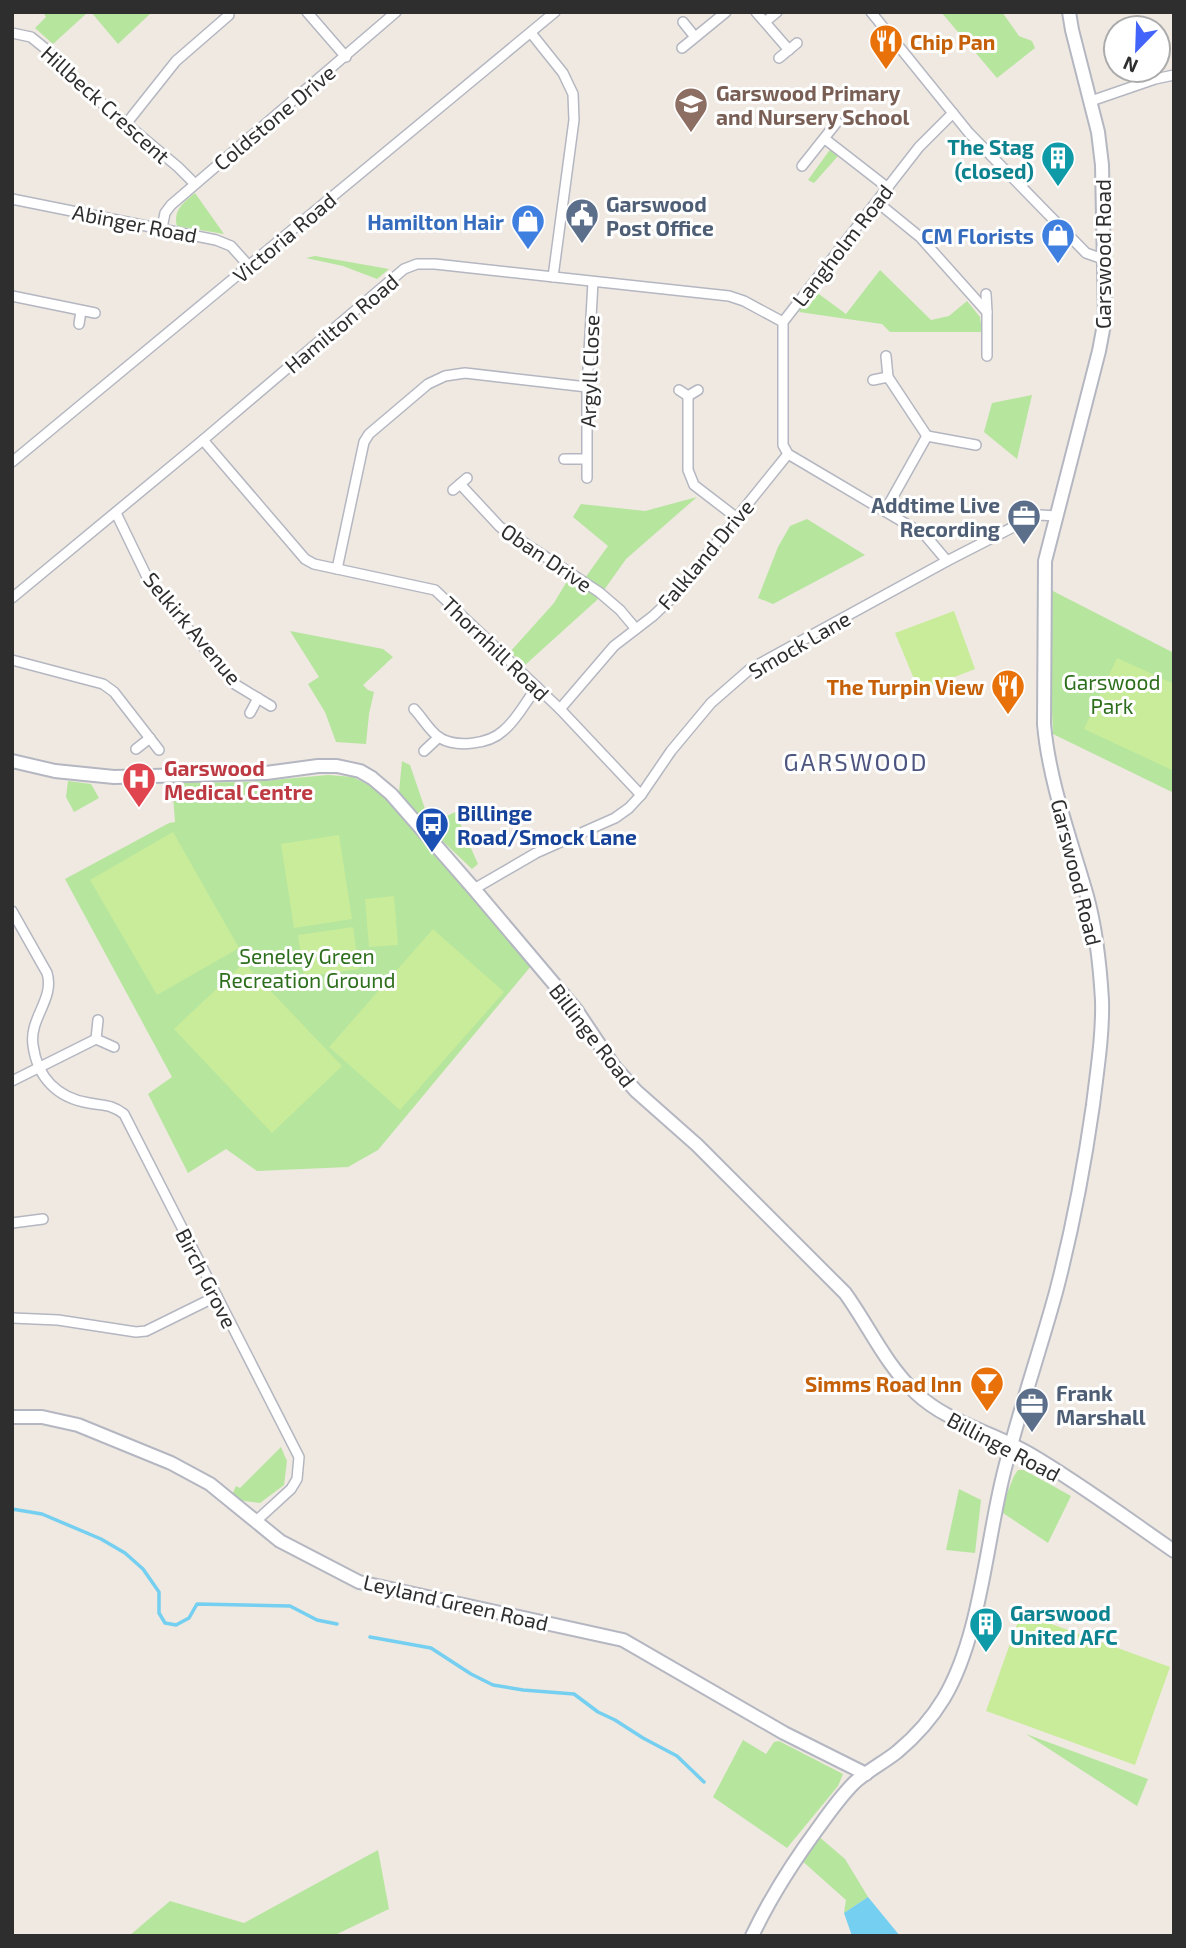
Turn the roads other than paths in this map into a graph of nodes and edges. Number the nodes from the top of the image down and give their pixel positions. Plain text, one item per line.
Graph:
1 (307, 12) edge
2 (396, 12) edge
3 (555, 12) edge
4 (726, 12) edge
5 (756, 12) edge
6 (777, 12) edge
7 (871, 12) edge
8 (1069, 12) edge
9 (229, 15) dead end
10 (683, 22) dead end
11 (765, 22) junction
12 (12, 33) edge
13 (531, 33) junction
14 (695, 37) junction
15 (797, 43) dead end
16 (681, 48) dead end
17 (789, 50) junction
18 (346, 57) junction
19 (779, 58) dead end
20 (1174, 75) edge
21 (1091, 101) junction
22 (953, 113) junction
23 (837, 122) dead end
24 (126, 124) junction
25 (825, 139) junction
26 (802, 166) dead end
27 (195, 184) junction
28 (888, 188) junction
29 (12, 199) edge
30 (877, 202) junction
31 (162, 228) junction
32 (1103, 258) junction
33 (249, 265) junction
34 (553, 277) junction
35 (593, 282) junction
36 (986, 294) dead end
37 (12, 296) edge
38 (81, 311) junction
39 (987, 312) junction
40 (95, 313) dead end
41 (783, 322) junction
42 (79, 324) dead end
43 (886, 356) dead end
44 (987, 356) dead end
45 (888, 377) junction
46 (873, 380) dead end
47 (587, 387) junction
48 (679, 390) dead end
49 (698, 390) dead end
50 (688, 396) junction
51 (927, 436) junction
52 (203, 440) junction
53 (968, 451) dead end
54 (788, 454) junction
55 (564, 458) dead end
56 (586, 459) junction
57 (12, 462) edge
58 (587, 478) dead end
59 (460, 484) dead end
60 (885, 511) junction
61 (116, 513) junction
62 (1056, 516) junction
63 (737, 518) junction
64 (947, 561) junction
65 (337, 569) junction
66 (12, 598) edge
67 (636, 629) junction
68 (12, 660) edge
69 (537, 687) junction
70 (258, 698) junction
71 (271, 706) dead end
72 (414, 709) dead end
73 (560, 709) junction
74 (250, 713) dead end
75 (439, 737) junction
76 (150, 738) junction
77 (136, 749) dead end
78 (159, 750) dead end
79 (424, 751) dead end
80 (12, 761) edge
81 (641, 795) junction
82 (474, 889) junction
83 (12, 911) edge
84 (97, 1020) dead end
85 (96, 1039) junction
86 (114, 1047) dead end
87 (38, 1069) junction
88 (12, 1081) edge
89 (43, 1219) dead end
90 (12, 1223) edge
91 (217, 1296) junction
92 (12, 1318) edge
93 (12, 1417) edge
94 (1011, 1444) junction
95 (255, 1522) junction
96 (1174, 1551) edge
97 (866, 1774) junction
98 (752, 1936) edge

1 - 18 street
2 - 18 street, Coldstone Drive
3 - 13 street, Victoria Road
4 - 14 street
5 - 11 street
6 - 11 street
7 - 22 street
8 - 21 street, Garswood Road
9 - 24 street
10 - 14 street
11 - 17 street
12 - 24 street, Hillbeck Crescent
13 - 33 street, Victoria Road
13 - 34 street
14 - 16 street
15 - 17 street
17 - 19 street
18 - 27 street, Coldstone Drive
20 - 21 street
21 - 32 street, Garswood Road
22 - 28 street, Langholm Road
22 - 32 street
23 - 25 street
24 - 27 street, Hillbeck Crescent
25 - 26 street
25 - 28 street
27 - 31 street, Coldstone Drive
28 - 30 street, Langholm Road
29 - 31 street, Abinger Road
30 - 39 street
30 - 41 street, Langholm Road
31 - 33 street, Abinger Road
32 - 62 street, Garswood Road
33 - 57 street, Victoria Road
34 - 35 street, Hamilton Road
34 - 52 street, Hamilton Road
35 - 41 street, Hamilton Road
35 - 47 street, Argyll Close
36 - 39 street
37 - 38 street
38 - 40 street
38 - 42 street
39 - 44 street
41 - 54 street, Langholm Road
43 - 45 street
45 - 46 street
45 - 51 street
47 - 56 street, Argyll Close
47 - 65 street
48 - 50 street
49 - 50 street
50 - 63 street
51 - 53 street
51 - 60 street
52 - 61 street, Hamilton Road
52 - 65 street, Thornhill Road
54 - 60 street
54 - 63 street, Falkland Drive
55 - 56 street
56 - 58 street, Argyll Close
59 - 67 street, Oban Drive
60 - 64 street
61 - 66 street, Hamilton Road
61 - 70 street, Selkirk Avenue
62 - 64 street, Smock Lane
62 - 94 street, Garswood Road
63 - 67 street, Falkland Drive
64 - 81 street, Smock Lane
65 - 69 street, Thornhill Road
67 - 73 street, Falkland Drive
68 - 76 street
69 - 73 street, Thornhill Road
69 - 75 street
70 - 71 street, Selkirk Avenue
70 - 74 street, Selkirk Avenue
72 - 75 street
73 - 81 street, Thornhill Road
75 - 79 street
76 - 77 street
76 - 78 street
80 - 82 street, Billinge Road
81 - 82 street, Smock Lane
82 - 94 street, Billinge Road
83 - 87 street
84 - 85 street
85 - 86 street
85 - 87 street
87 - 88 street
87 - 91 street, Birch Grove
89 - 90 street
91 - 92 street
91 - 95 street, Birch Grove
93 - 95 street, Leyland Green Road
94 - 96 street, Billinge Road
94 - 97 street, Garswood Road
95 - 97 street, Leyland Green Road
97 - 98 street, Garswood Road

